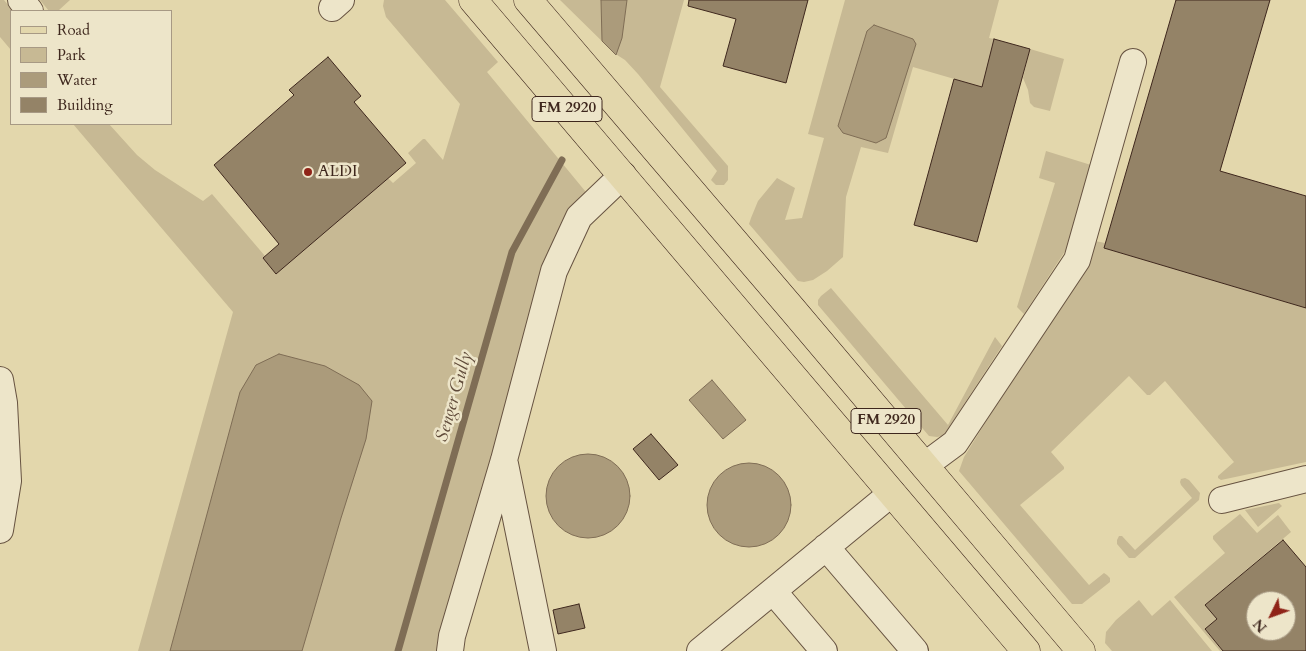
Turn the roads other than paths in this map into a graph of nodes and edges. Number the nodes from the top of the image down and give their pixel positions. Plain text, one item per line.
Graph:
1 (21, 0) edge
2 (474, 0) edge
3 (528, 0) edge
4 (29, 10) edge
5 (1133, 62) dead end
6 (623, 175) junction
7 (0, 380) edge
8 (504, 460) junction
9 (924, 466) junction
10 (1306, 479) edge
11 (892, 493) junction
12 (1222, 500) dead end
13 (0, 530) edge
14 (826, 547) junction
15 (773, 591) junction
16 (450, 651) edge
17 (543, 651) edge
18 (700, 651) edge
19 (824, 651) edge
20 (915, 651) edge
21 (1026, 651) edge
22 (1081, 651) edge

1 - 4 street
2 - 6 main road, FM 2920 / FM 2920
3 - 9 main road, FM 2920 / FM 2920
5 - 9 street
6 - 8 street
6 - 11 main road, FM 2920 / FM 2920
7 - 13 street
8 - 16 street
8 - 17 street
9 - 22 main road, FM 2920 / FM 2920
10 - 12 street
11 - 14 street
11 - 21 main road, FM 2920 / FM 2920
14 - 15 street
14 - 20 street
15 - 18 street
15 - 19 street

